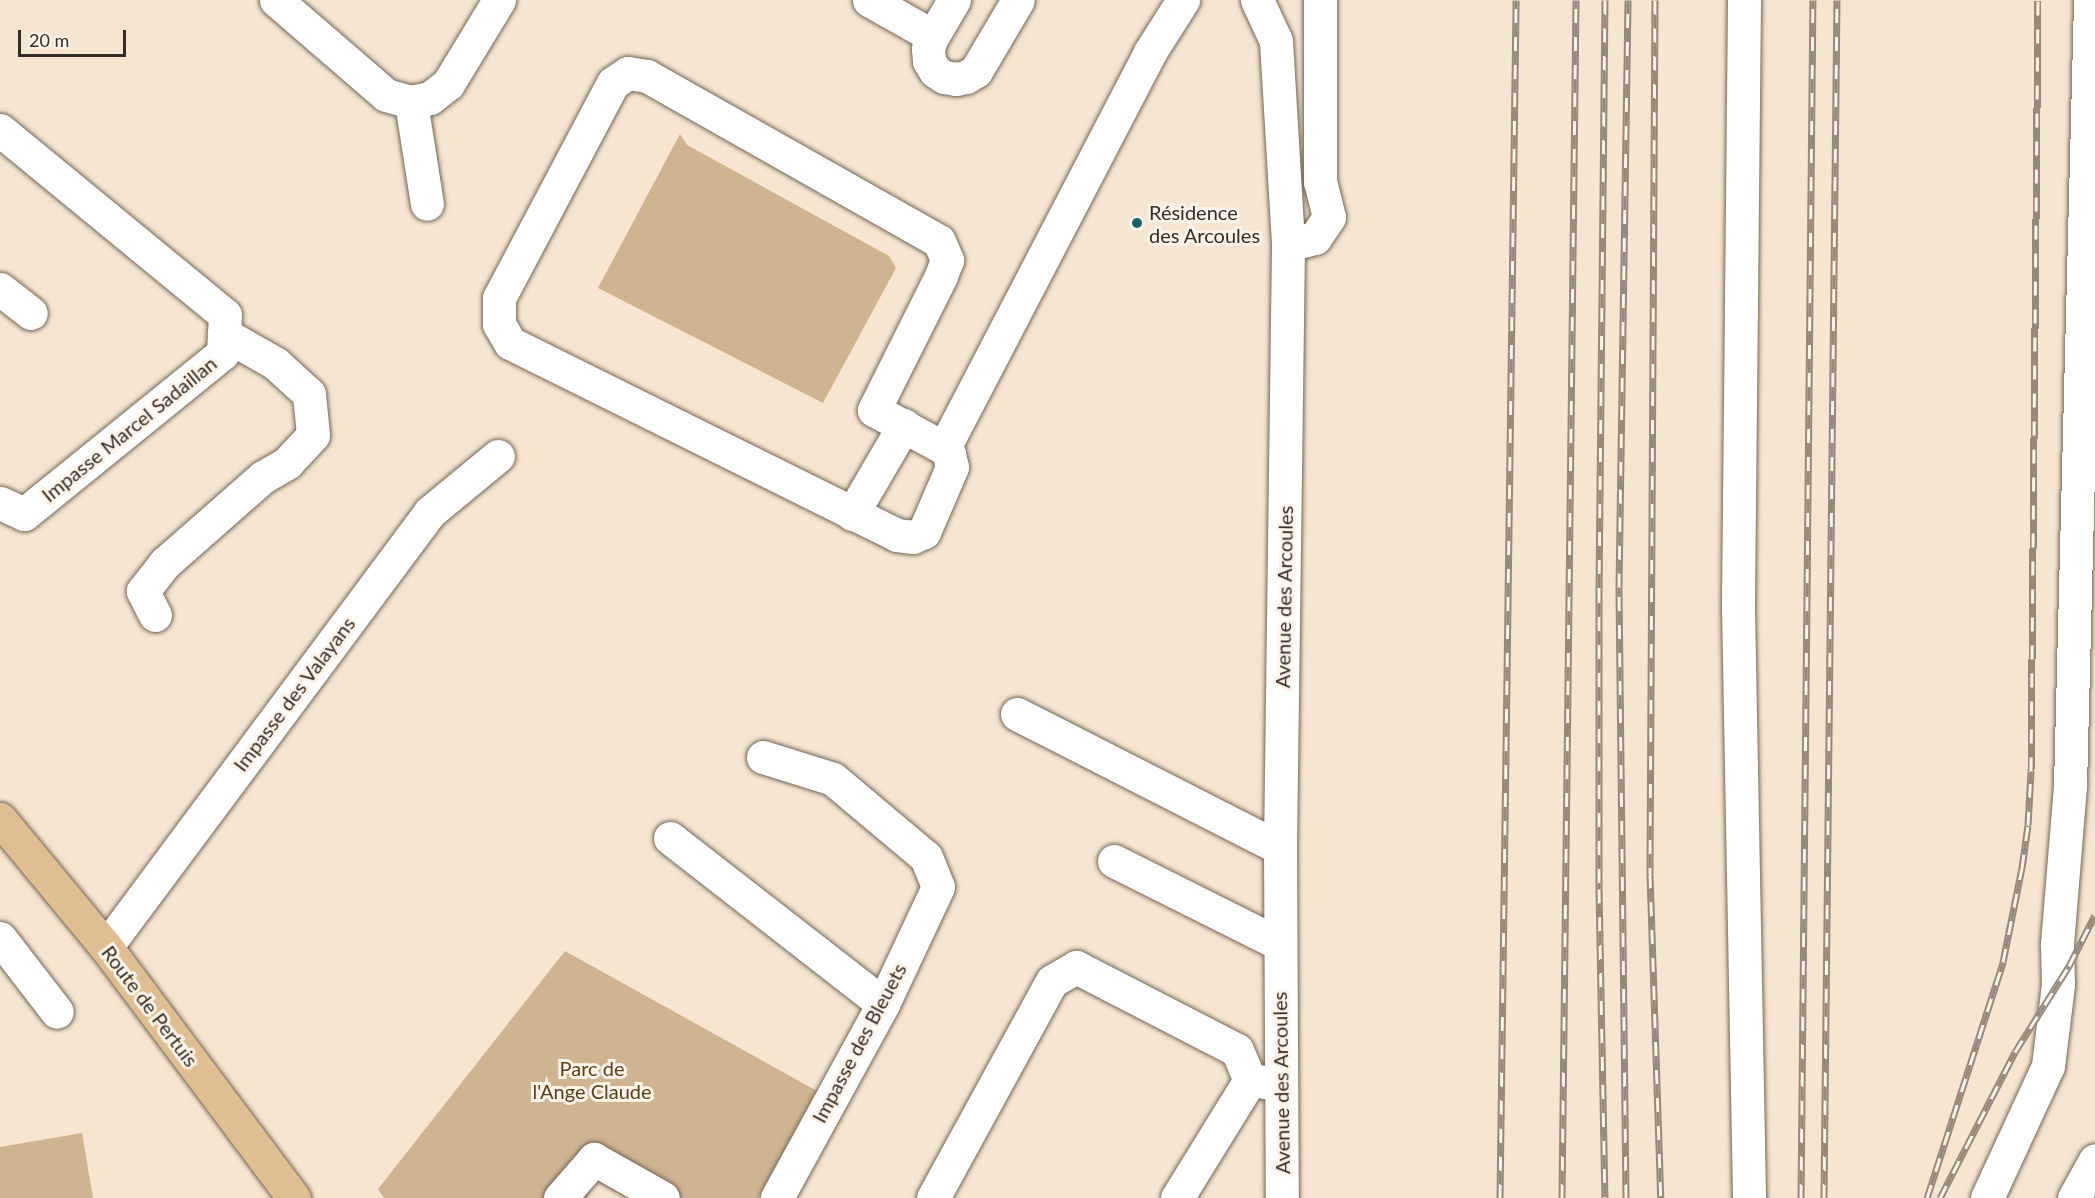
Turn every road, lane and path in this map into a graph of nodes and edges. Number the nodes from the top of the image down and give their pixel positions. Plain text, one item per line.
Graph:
1 (276, 0) edge
2 (499, 0) edge
3 (869, 0) edge
4 (954, 0) edge
5 (1018, 0) edge
6 (1183, 0) edge
7 (1257, 0) edge
8 (1320, 0) edge
9 (1743, 0) edge
10 (2090, 0) edge
11 (933, 36) junction
12 (411, 102) junction
13 (0, 130) edge
14 (427, 204) dead end
15 (1288, 245) junction
16 (0, 289) edge
17 (32, 314) dead end
18 (224, 334) junction
19 (903, 425) junction
20 (944, 448) junction
21 (498, 456) dead end
22 (0, 503) edge
23 (852, 514) junction
24 (155, 615) dead end
25 (1017, 714) dead end
26 (763, 757) dead end
27 (0, 819) edge
28 (670, 838) dead end
29 (1280, 848) junction
30 (1114, 861) dead end
31 (0, 938) edge
32 (1280, 944) junction
33 (106, 947) junction
34 (883, 1004) junction
35 (57, 1011) dead end
36 (1265, 1082) junction
37 (2095, 1160) edge
38 (294, 1198) edge
39 (560, 1198) edge
40 (663, 1198) edge
41 (777, 1198) edge
42 (933, 1198) edge
43 (1178, 1198) edge
44 (1282, 1198) edge
45 (1749, 1198) edge
46 (1987, 1198) edge
47 (2074, 1198) edge

1 - 12 street
2 - 12 street
3 - 11 street
4 - 11 street
5 - 11 street
6 - 20 street
7 - 15 street, Avenue des Arcoules
8 - 15 street
9 - 45 street
10 - 46 street
12 - 14 street
13 - 18 street, Impasse Marcel Sadaillan
15 - 29 street, Avenue des Arcoules
16 - 17 street
18 - 22 street, Impasse Marcel Sadaillan
18 - 24 street
19 - 20 street
19 - 23 street
19 - 23 street
20 - 23 street
21 - 33 street, Impasse des Valayans
25 - 29 street
26 - 34 street, Impasse des Bleuets
27 - 33 main road, Route de Pertuis
28 - 34 street
29 - 32 street, Avenue des Arcoules
30 - 32 street
31 - 35 street
32 - 36 street, Avenue des Arcoules
33 - 38 main road, Route de Pertuis
34 - 41 street, Impasse des Bleuets
36 - 42 street
36 - 43 street
36 - 44 street, Avenue des Arcoules
37 - 47 street
39 - 40 street

